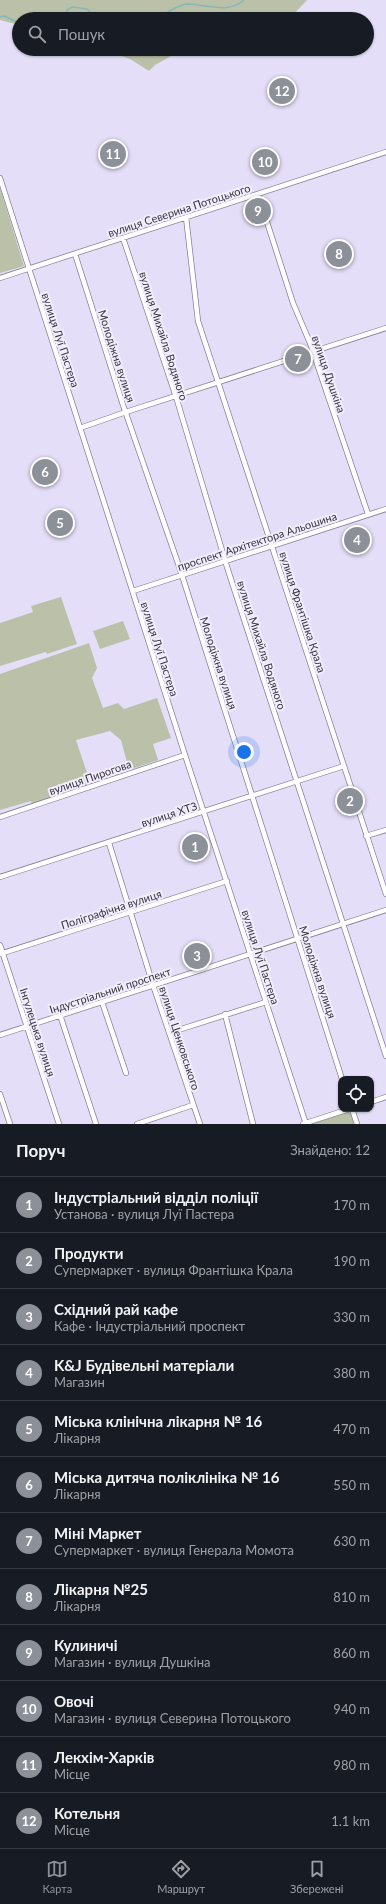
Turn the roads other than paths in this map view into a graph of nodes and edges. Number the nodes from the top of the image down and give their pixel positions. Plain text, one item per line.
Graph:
1 (386, 152) edge
2 (0, 178) edge
3 (258, 194) junction
4 (186, 217) junction
5 (123, 238) junction
6 (75, 254) junction
7 (29, 268) junction
8 (0, 278) edge
9 (386, 328) edge
10 (313, 352) junction
11 (220, 383) junction
12 (175, 396) junction
13 (126, 412) junction
14 (80, 428) junction
15 (386, 508) edge
16 (368, 514) junction
17 (273, 545) junction
18 (226, 561) junction
19 (182, 575) junction
20 (133, 591) junction
21 (185, 755) junction
22 (344, 766) junction
23 (297, 782) junction
24 (252, 796) junction
25 (204, 812) junction
26 (0, 817) edge
27 (386, 830) edge
28 (366, 836) junction
29 (109, 843) junction
30 (0, 877) edge
31 (227, 881) junction
32 (386, 894) edge
33 (386, 910) edge
34 (130, 913) junction
35 (344, 924) junction
36 (298, 939) junction
37 (0, 945) edge
38 (1, 954) edge
39 (251, 954) junction
40 (153, 985) junction
41 (102, 1002) junction
42 (266, 1002) junction
43 (225, 1014) junction
44 (60, 1015) junction
45 (26, 1026) junction
46 (169, 1033) junction
47 (0, 1035) edge
48 (386, 1056) edge
49 (126, 1073) dead end
50 (341, 1076) edge
51 (0, 1094) edge
52 (386, 1097) edge
53 (374, 1101) edge
54 (193, 1105) junction
55 (342, 1112) edge
56 (352, 1112) edge
57 (10, 1124) edge
58 (59, 1124) edge
59 (96, 1124) edge
60 (137, 1124) edge
61 (200, 1124) edge
62 (253, 1124) edge
63 (305, 1124) edge
64 (357, 1124) edge

1 - 3 street, вулиця Северина Потоцького
2 - 7 street, вулиця Луї Пастера
3 - 4 street, вулиця Северина Потоцького
3 - 10 street, вулиця Душкіна
4 - 5 street, вулиця Северина Потоцького
4 - 11 street, вулиця Франтішка Крала
5 - 6 street, вулиця Северина Потоцького
5 - 12 street, вулиця Михайла Водяного
6 - 7 street, вулиця Северина Потоцького
6 - 13 street, Молодіжна вулиця
7 - 8 street, вулиця Северина Потоцького
7 - 14 street, вулиця Луї Пастера
9 - 10 street
10 - 11 street
10 - 16 street, вулиця Душкіна
11 - 12 street
11 - 17 street, вулиця Франтішка Крала
12 - 13 street
12 - 18 street, вулиця Михайла Водяного
13 - 14 street
13 - 19 street, Молодіжна вулиця
14 - 20 street, вулиця Луї Пастера
15 - 16 street, проспект Архітектора Альошина
16 - 17 street, проспект Архітектора Альошина
17 - 18 street, проспект Архітектора Альошина
17 - 22 street, вулиця Франтішка Крала
18 - 19 street, проспект Архітектора Альошина
18 - 23 street, вулиця Михайла Водяного
19 - 20 street, проспект Архітектора Альошина
19 - 24 street, Молодіжна вулиця
20 - 21 street, вулиця Луї Пастера
21 - 25 street, вулиця Луї Пастера
21 - 26 street, вулиця Пирогова
22 - 23 street, вулиця ХТЗ
22 - 28 street, вулиця Франтішка Крала
23 - 24 street, вулиця ХТЗ
23 - 35 street, вулиця Михайла Водяного
24 - 25 street, вулиця ХТЗ
24 - 36 street, Молодіжна вулиця
25 - 29 street, вулиця ХТЗ
25 - 31 street, вулиця Луї Пастера
27 - 28 street
28 - 32 street, вулиця Франтішка Крала
29 - 30 street, вулиця ХТЗ
29 - 34 street, вулиця Ценковського
31 - 34 street, Поліграфічна вулиця
31 - 39 street, вулиця Луї Пастера
33 - 35 street, Індустріальний проспект
34 - 38 street, Поліграфічна вулиця
34 - 40 street, вулиця Ценковського
35 - 36 street, Індустріальний проспект
35 - 48 street, вулиця Михайла Водяного
36 - 39 street, Індустріальний проспект
36 - 50 street, Молодіжна вулиця
37 - 38 street, Інгулецька вулиця
38 - 45 street, Інгулецька вулиця
39 - 40 street, Індустріальний проспект
39 - 42 street, вулиця Луї Пастера
40 - 41 street, Індустріальний проспект
40 - 46 street, вулиця Ценковського
41 - 44 street, Індустріальний проспект
41 - 49 street
42 - 43 street
42 - 63 street, вулиця Луї Пастера
43 - 46 street
43 - 62 street
44 - 45 street, Індустріальний проспект
44 - 59 street
45 - 47 street, Індустріальний проспект
45 - 58 street, Інгулецька вулиця
46 - 54 street, вулиця Ценковського
51 - 57 street
52 - 53 street
54 - 60 street
54 - 61 street, вулиця Ценковського
55 - 63 street
56 - 64 street

